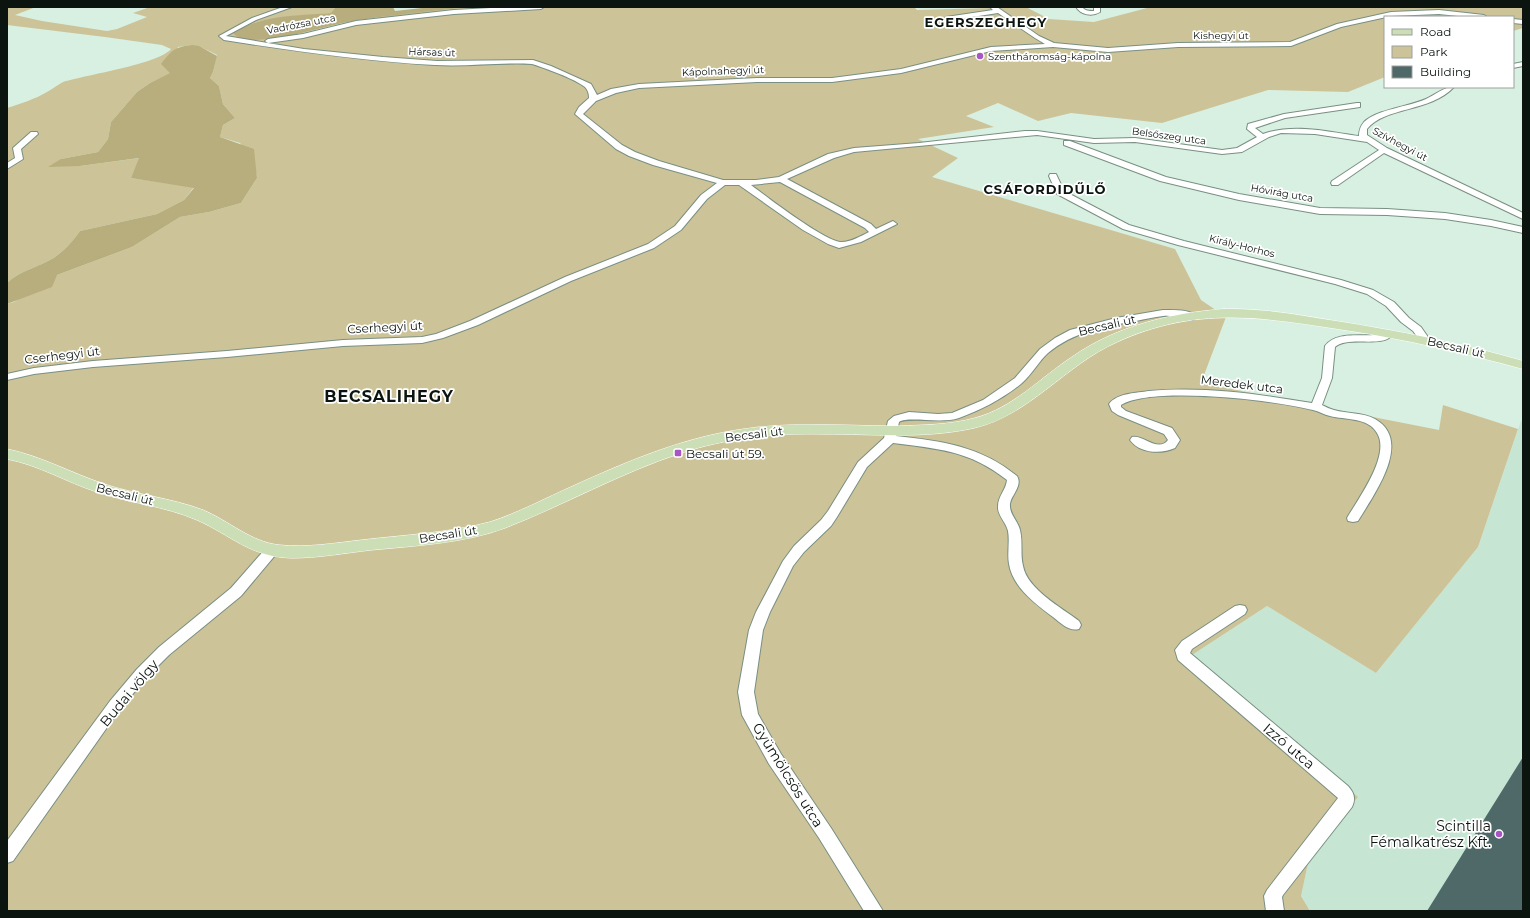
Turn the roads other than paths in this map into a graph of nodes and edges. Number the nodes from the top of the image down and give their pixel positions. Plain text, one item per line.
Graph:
1 (289, 7) edge
2 (541, 7) edge
3 (993, 7) edge
4 (1079, 7) edge
5 (1097, 7) edge
6 (1448, 10) edge
7 (999, 11) junction
8 (1479, 16) edge
9 (946, 19) dead end
10 (256, 43) junction
11 (1053, 45) junction
12 (1448, 88) edge
13 (593, 99) junction
14 (1357, 105) dead end
15 (34, 134) dead end
16 (1047, 135) junction
17 (1262, 137) junction
18 (1368, 140) junction
19 (1384, 150) junction
20 (7, 167) edge
21 (1053, 176) dead end
22 (781, 179) junction
23 (723, 182) junction
24 (742, 183) junction
25 (1335, 183) dead end
26 (1523, 216) edge
27 (893, 224) dead end
28 (1523, 230) edge
29 (874, 232) junction
30 (1193, 317) junction
31 (1389, 334) junction
32 (1425, 340) junction
33 (1523, 365) edge
34 (7, 377) edge
35 (1316, 407) junction
36 (890, 435) junction
37 (1136, 440) dead end
38 (7, 454) edge
39 (1353, 518) dead end
40 (272, 550) junction
41 (1240, 610) dead end
42 (1074, 625) dead end
43 (7, 855) edge
44 (874, 911) edge
45 (1275, 911) edge

1 - 10 street, Hársas út
2 - 10 street, Vadrózsa utca
3 - 7 street, Kishegyi út
4 - 5 street
6 - 8 street, Kishegyi út
6 - 11 street, Kishegyi út
7 - 9 street
7 - 11 street, Kishegyi út
10 - 13 street, Hársas út
11 - 13 street, Kápolnahegyi út
12 - 18 street, Szívhegyi út
13 - 23 street, Kápolnahegyi út
14 - 17 street
15 - 20 street
16 - 17 street, Belsőszeg utca
16 - 22 street, Kápolnahegyi út
16 - 28 street, Hóvirág utca
17 - 18 street, Belsőszeg utca
18 - 19 street, Szívhegyi út
19 - 25 street
19 - 26 street, Szívhegyi út
21 - 32 street, Király-Horhos
22 - 24 street, Kápolnahegyi út
22 - 29 street
23 - 24 street, Kápolnahegyi út
23 - 34 street, Cserhegyi út
24 - 29 street
27 - 29 street
30 - 31 main road, Becsali út
30 - 36 main road, Becsali út
30 - 36 street, Becsali út
31 - 32 main road, Becsali út
31 - 35 street, Becsali út
32 - 33 main road, Becsali út
35 - 37 street, Meredek utca
35 - 39 street
36 - 40 main road, Becsali út
36 - 42 street
36 - 44 street, Gyümölcsös utca
38 - 40 main road, Becsali út
40 - 43 street, Budai völgy
41 - 45 street, Izzó utca

